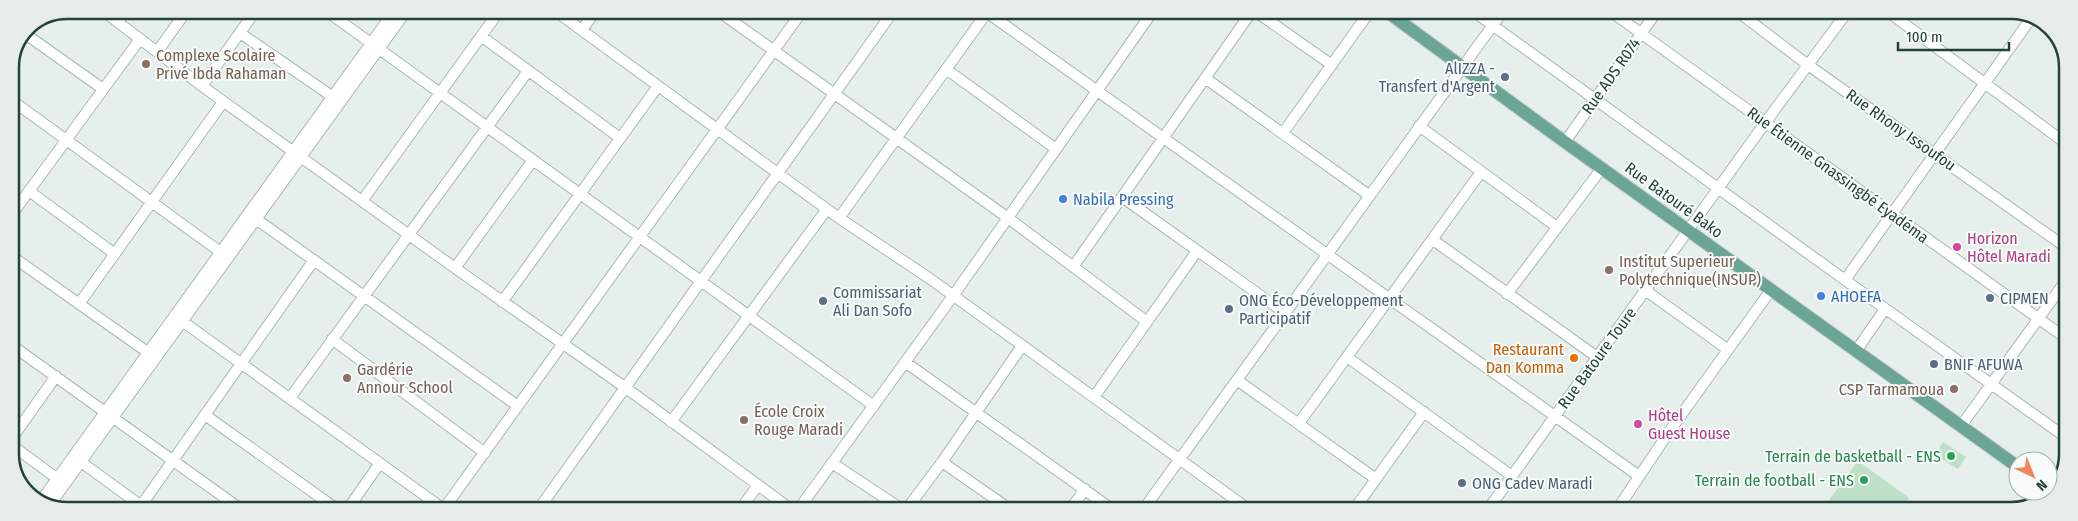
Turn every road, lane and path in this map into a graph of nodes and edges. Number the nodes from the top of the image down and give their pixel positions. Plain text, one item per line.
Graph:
1 (114, 19) edge
2 (120, 19) edge
3 (181, 19) edge
4 (250, 19) edge
5 (338, 19) edge
6 (390, 19) edge
7 (399, 19) edge
8 (493, 19) edge
9 (567, 19) edge
10 (590, 19) edge
11 (730, 19) edge
12 (796, 19) edge
13 (888, 19) edge
14 (981, 19) edge
15 (998, 19) edge
16 (1147, 19) edge
17 (1248, 19) edge
18 (1265, 19) edge
19 (1364, 19) edge
20 (1397, 19) edge
21 (1484, 19) edge
22 (1497, 19) edge
23 (1621, 19) edge
24 (1651, 19) edge
25 (1747, 19) edge
26 (1842, 19) edge
27 (1898, 19) edge
28 (118, 22) junction
29 (2028, 22) edge
30 (1493, 25) junction
31 (582, 30) junction
32 (240, 33) junction
33 (1641, 34) junction
34 (30, 36) edge
35 (481, 36) junction
36 (140, 39) junction
37 (375, 46) junction
38 (774, 50) junction
39 (157, 52) junction
40 (1808, 65) junction
41 (1332, 66) junction
42 (1463, 66) junction
43 (946, 69) junction
44 (528, 71) junction
45 (1205, 78) junction
46 (1985, 83) junction
47 (202, 86) junction
48 (658, 86) junction
49 (103, 89) junction
50 (1098, 90) junction
51 (440, 93) junction
52 (835, 94) junction
53 (1596, 98) junction
54 (336, 100) junction
55 (223, 102) junction
56 (19, 106) edge
57 (1764, 124) junction
58 (1419, 126) junction
59 (488, 127) junction
60 (717, 129) junction
61 (1283, 133) junction
62 (1163, 137) junction
63 (620, 138) junction
64 (897, 138) junction
65 (2059, 138) edge
66 (66, 140) junction
67 (1565, 142) junction
68 (1056, 149) junction
69 (1935, 153) junction
70 (297, 154) junction
71 (533, 160) junction
72 (1602, 168) junction
73 (1481, 172) junction
74 (778, 173) junction
75 (1719, 188) junction
76 (29, 191) junction
77 (580, 194) junction
78 (1370, 196) junction
79 (1122, 198) junction
80 (362, 201) junction
81 (152, 202) junction
82 (19, 205) edge
83 (827, 209) junction
84 (1892, 214) junction
85 (839, 218) junction
86 (1008, 218) junction
87 (256, 219) junction
88 (1557, 227) junction
89 (1688, 230) junction
90 (409, 234) junction
91 (640, 237) junction
92 (1433, 240) junction
93 (2059, 242) edge
94 (1197, 251) junction
95 (115, 254) junction
96 (1328, 254) junction
97 (224, 255) junction
98 (314, 260) junction
99 (19, 261) edge
100 (1074, 267) junction
101 (454, 268) junction
102 (1845, 280) junction
103 (701, 281) junction
104 (1646, 290) junction
105 (1771, 290) junction
106 (2059, 290) edge
107 (1507, 294) junction
108 (365, 296) junction
109 (953, 296) junction
110 (1390, 298) junction
111 (502, 302) junction
112 (79, 304) junction
113 (1885, 309) junction
114 (1285, 313) junction
115 (749, 316) junction
116 (2038, 319) junction
117 (182, 321) junction
118 (1146, 321) junction
119 (2059, 334) edge
120 (332, 340) junction
121 (563, 344) junction
122 (1022, 346) junction
123 (1727, 349) junction
124 (19, 351) edge
125 (1856, 351) junction
126 (152, 356) junction
127 (1347, 357) junction
128 (1597, 357) junction
129 (905, 362) junction
130 (241, 364) junction
131 (56, 376) junction
132 (1237, 380) junction
133 (1992, 385) junction
134 (626, 388) junction
135 (1094, 397) junction
136 (290, 398) junction
137 (518, 406) junction
138 (874, 406) junction
139 (1424, 412) junction
140 (976, 413) junction
141 (109, 414) junction
142 (206, 415) junction
143 (1556, 415) junction
144 (671, 422) junction
145 (1299, 423) junction
146 (1962, 426) junction
147 (19, 428) edge
148 (2059, 432) edge
149 (19, 451) edge
150 (485, 453) junction
151 (173, 460) junction
152 (1179, 460) junction
153 (2008, 460) edge
154 (81, 462) junction
155 (942, 462) junction
156 (380, 463) junction
157 (832, 463) junction
158 (1512, 476) junction
159 (1639, 476) junction
160 (1376, 480) junction
161 (61, 482) junction
162 (758, 485) junction
163 (1085, 489) junction
164 (45, 497) edge
165 (52, 500) edge
166 (134, 502) edge
167 (146, 502) edge
168 (231, 502) edge
169 (327, 502) edge
170 (353, 502) edge
171 (433, 502) edge
172 (450, 502) edge
173 (544, 502) edge
174 (746, 502) edge
175 (781, 502) edge
176 (804, 502) edge
177 (892, 502) edge
178 (910, 502) edge
179 (1000, 502) edge
180 (1076, 502) edge
181 (1102, 502) edge
182 (1149, 502) edge
183 (1240, 502) edge
184 (1360, 502) edge
185 (1493, 502) edge
186 (1622, 502) edge

1 - 28 street
2 - 28 street
3 - 39 street
4 - 32 street
5 - 37 street
6 - 37 street
7 - 37 street
8 - 35 street
9 - 31 street
10 - 31 street
11 - 38 street
12 - 38 street
13 - 52 street
14 - 43 street
15 - 50 street
16 - 50 street
17 - 45 street
18 - 41 street
19 - 41 street
20 - 42 main road, Rue Batouré Bako
21 - 30 street
22 - 30 street
23 - 33 street, Rue Étienne Gnassingbé Eyadéma
24 - 33 street, Rue ADS R074
25 - 40 street, Rue Rhony Issoufou
26 - 40 street, Rue Batoure Toure
27 - 46 street
28 - 36 street
29 - 46 street
30 - 42 street
30 - 53 street
31 - 48 street
32 - 47 street
32 - 54 street
33 - 53 street, Rue ADS R074
33 - 57 street, Rue Étienne Gnassingbé Eyadéma
34 - 49 street
35 - 44 street
35 - 51 street
36 - 39 street
36 - 49 street
37 - 51 street
37 - 54 street
38 - 52 street
38 - 60 street
39 - 47 street
40 - 57 street, Rue Batoure Toure
40 - 69 street, Rue Rhony Issoufou
41 - 61 street
42 - 58 street
42 - 67 main road, Rue Batouré Bako
43 - 64 street
43 - 68 street
44 - 59 street
44 - 63 street
45 - 61 street
45 - 62 street
46 - 65 street
46 - 69 street
47 - 55 street
48 - 60 street
48 - 63 street
49 - 66 street
50 - 62 street
50 - 68 street
51 - 59 street
51 - 80 street
52 - 64 street
52 - 74 street
53 - 67 street, Rue ADS R074
53 - 75 street
54 - 70 street
55 - 70 street
55 - 81 street
56 - 66 street
57 - 75 street, Rue Batoure Toure
57 - 84 street, Rue Étienne Gnassingbé Eyadéma
58 - 73 street
58 - 78 street
59 - 71 street
59 - 90 street
60 - 74 street
60 - 91 street
61 - 78 street
62 - 79 street
62 - 96 street
63 - 77 street
64 - 85 street
64 - 86 street
66 - 76 street
66 - 81 street
67 - 72 main road, Rue Batouré Bako
68 - 86 street
69 - 84 street
69 - 93 street, Rue Rhony Issoufou
70 - 80 street
70 - 87 street
70 - 97 street
71 - 77 street
71 - 101 street
72 - 88 street
72 - 89 main road, Rue Batouré Bako
73 - 88 street
73 - 92 street
74 - 83 street
74 - 103 street
75 - 89 street, Rue Batoure Toure
75 - 102 street
76 - 82 street
76 - 95 street
77 - 91 street
77 - 111 street
78 - 96 street
79 - 94 street
79 - 100 street
80 - 90 street
81 - 95 street
81 - 97 street
83 - 85 street
83 - 115 street
84 - 102 street
84 - 116 street, Rue Étienne Gnassingbé Eyadéma
85 - 109 street
86 - 100 street
86 - 109 street
87 - 97 street
87 - 98 street
88 - 107 street
89 - 104 street, Rue Batoure Toure
89 - 105 main road, Rue Batouré Bako
90 - 101 street
90 - 108 street
91 - 103 street
91 - 121 street
92 - 107 street
92 - 110 street
94 - 114 street
94 - 118 street
95 - 112 street
96 - 110 street
96 - 114 street
97 - 117 street
97 - 126 street
98 - 108 street
98 - 130 street
99 - 112 street
100 - 118 street
101 - 111 street
102 - 113 street
103 - 115 street
103 - 134 street
104 - 123 street
104 - 128 street, Rue Batoure Toure
105 - 123 street
105 - 125 main road, Rue Batouré Bako
106 - 116 street
107 - 128 street
108 - 120 street
108 - 137 street
109 - 122 street
109 - 129 street
110 - 127 street
110 - 143 street
111 - 121 street
112 - 126 street
113 - 125 street
113 - 133 street
114 - 132 street
115 - 138 street
115 - 144 street
116 - 119 street, Rue Étienne Gnassingbé Eyadéma
116 - 133 street
117 - 126 street
117 - 130 street
118 - 135 street
120 - 136 street
120 - 150 street
121 - 134 street
121 - 137 street
122 - 135 street
122 - 140 street
123 - 159 street
124 - 131 street
125 - 146 main road, Rue Batouré Bako
126 - 141 street
127 - 139 street
127 - 145 street
128 - 143 street, Rue Batoure Toure
129 - 138 street
129 - 140 street
130 - 136 street
130 - 142 street
131 - 141 street
131 - 147 street
132 - 145 street
132 - 152 street
133 - 146 street
133 - 148 street
134 - 144 street
134 - 173 street
135 - 152 street
136 - 156 street
137 - 150 street
138 - 157 street
139 - 158 street
139 - 160 street
140 - 155 street
140 - 163 street
141 - 151 street
141 - 154 street
141 - 161 street
142 - 151 street
142 - 169 street
143 - 158 street, Rue Batoure Toure
143 - 159 street
144 - 162 street
145 - 160 street
146 - 153 main road, Rue Batouré Bako
149 - 161 street
150 - 172 street
151 - 167 street
151 - 168 street
152 - 182 street
152 - 183 street
154 - 161 street
154 - 166 street
155 - 178 street
155 - 179 street
156 - 170 street
156 - 171 street
157 - 176 street
157 - 177 street
158 - 185 street, Rue Batoure Toure
159 - 186 street
160 - 184 street
161 - 164 street
161 - 165 street
162 - 174 street
162 - 175 street
163 - 180 street
163 - 181 street

